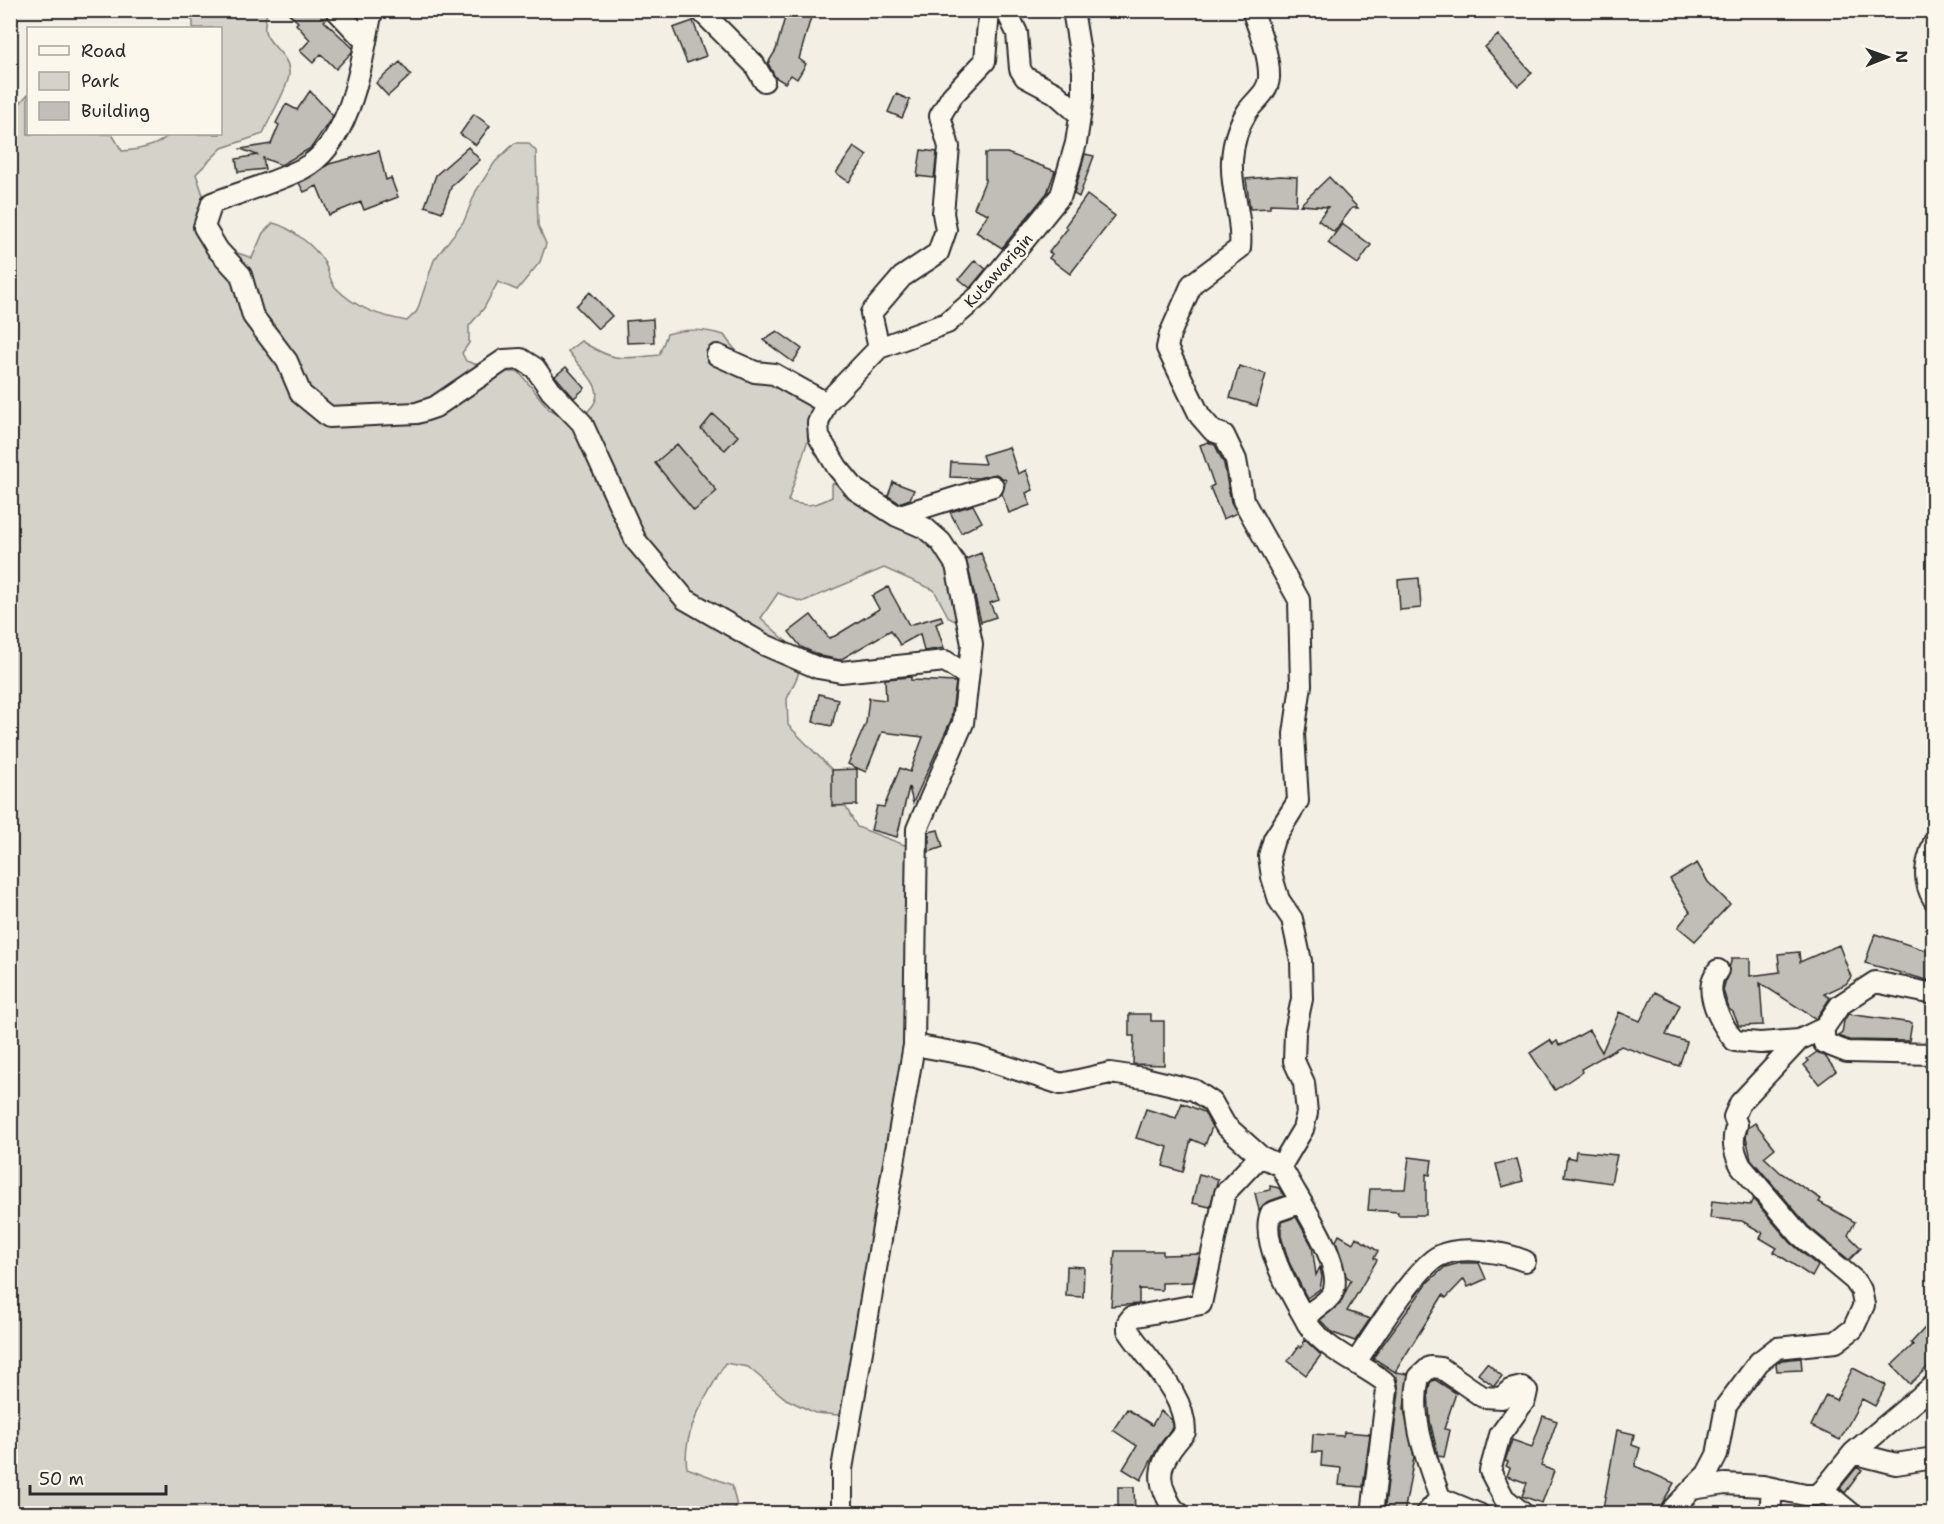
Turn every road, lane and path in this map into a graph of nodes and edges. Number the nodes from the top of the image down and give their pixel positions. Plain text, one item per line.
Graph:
1 (336, 10) edge
2 (372, 10) edge
3 (700, 10) edge
4 (989, 10) edge
5 (1006, 10) edge
6 (1073, 10) edge
7 (1252, 10) edge
8 (366, 42) junction
9 (764, 81) dead end
10 (1080, 115) junction
11 (879, 348) junction
12 (717, 355) dead end
13 (826, 403) junction
14 (993, 486) dead end
15 (897, 516) junction
16 (968, 676) junction
17 (1934, 842) edge
18 (1934, 900) edge
19 (1718, 970) dead end
20 (1934, 994) edge
21 (1824, 1028) junction
22 (1799, 1040) junction
23 (914, 1045) junction
24 (1934, 1054) edge
25 (1260, 1156) junction
26 (1281, 1166) junction
27 (1300, 1203) junction
28 (1525, 1261) dead end
29 (1304, 1317) junction
30 (1356, 1362) junction
31 (1934, 1385) edge
32 (1853, 1453) junction
33 (1934, 1458) edge
34 (1772, 1488) junction
35 (1692, 1489) junction
36 (1823, 1490) junction
37 (1440, 1498) junction
38 (842, 1514) edge
39 (1180, 1514) edge
40 (1372, 1514) edge
41 (1426, 1514) edge
42 (1479, 1514) edge
43 (1524, 1514) edge
44 (1668, 1514) edge
45 (1770, 1514) edge
46 (1852, 1514) edge

1 - 8 street
2 - 8 street
3 - 9 street
4 - 11 street
5 - 10 street
6 - 10 street, Kutawarigin
7 - 26 street
8 - 16 street
10 - 11 street, Kutawarigin
11 - 13 street, Kutawarigin
12 - 13 street
13 - 15 street, Kutawarigin
14 - 15 street
15 - 16 street, Kutawarigin
16 - 23 street, Kutawarigin
17 - 18 street
19 - 22 street
20 - 21 street
21 - 22 street
21 - 24 street
22 - 35 street
23 - 25 street
23 - 38 street, Kutawarigin
25 - 26 street
25 - 39 street
26 - 27 street
27 - 29 street
27 - 29 street
28 - 30 street
29 - 30 street
30 - 40 street
31 - 32 street
32 - 33 street
32 - 36 street
34 - 35 street
34 - 36 street
34 - 45 street
35 - 44 street
36 - 46 street
37 - 41 street
37 - 42 street
37 - 43 street

